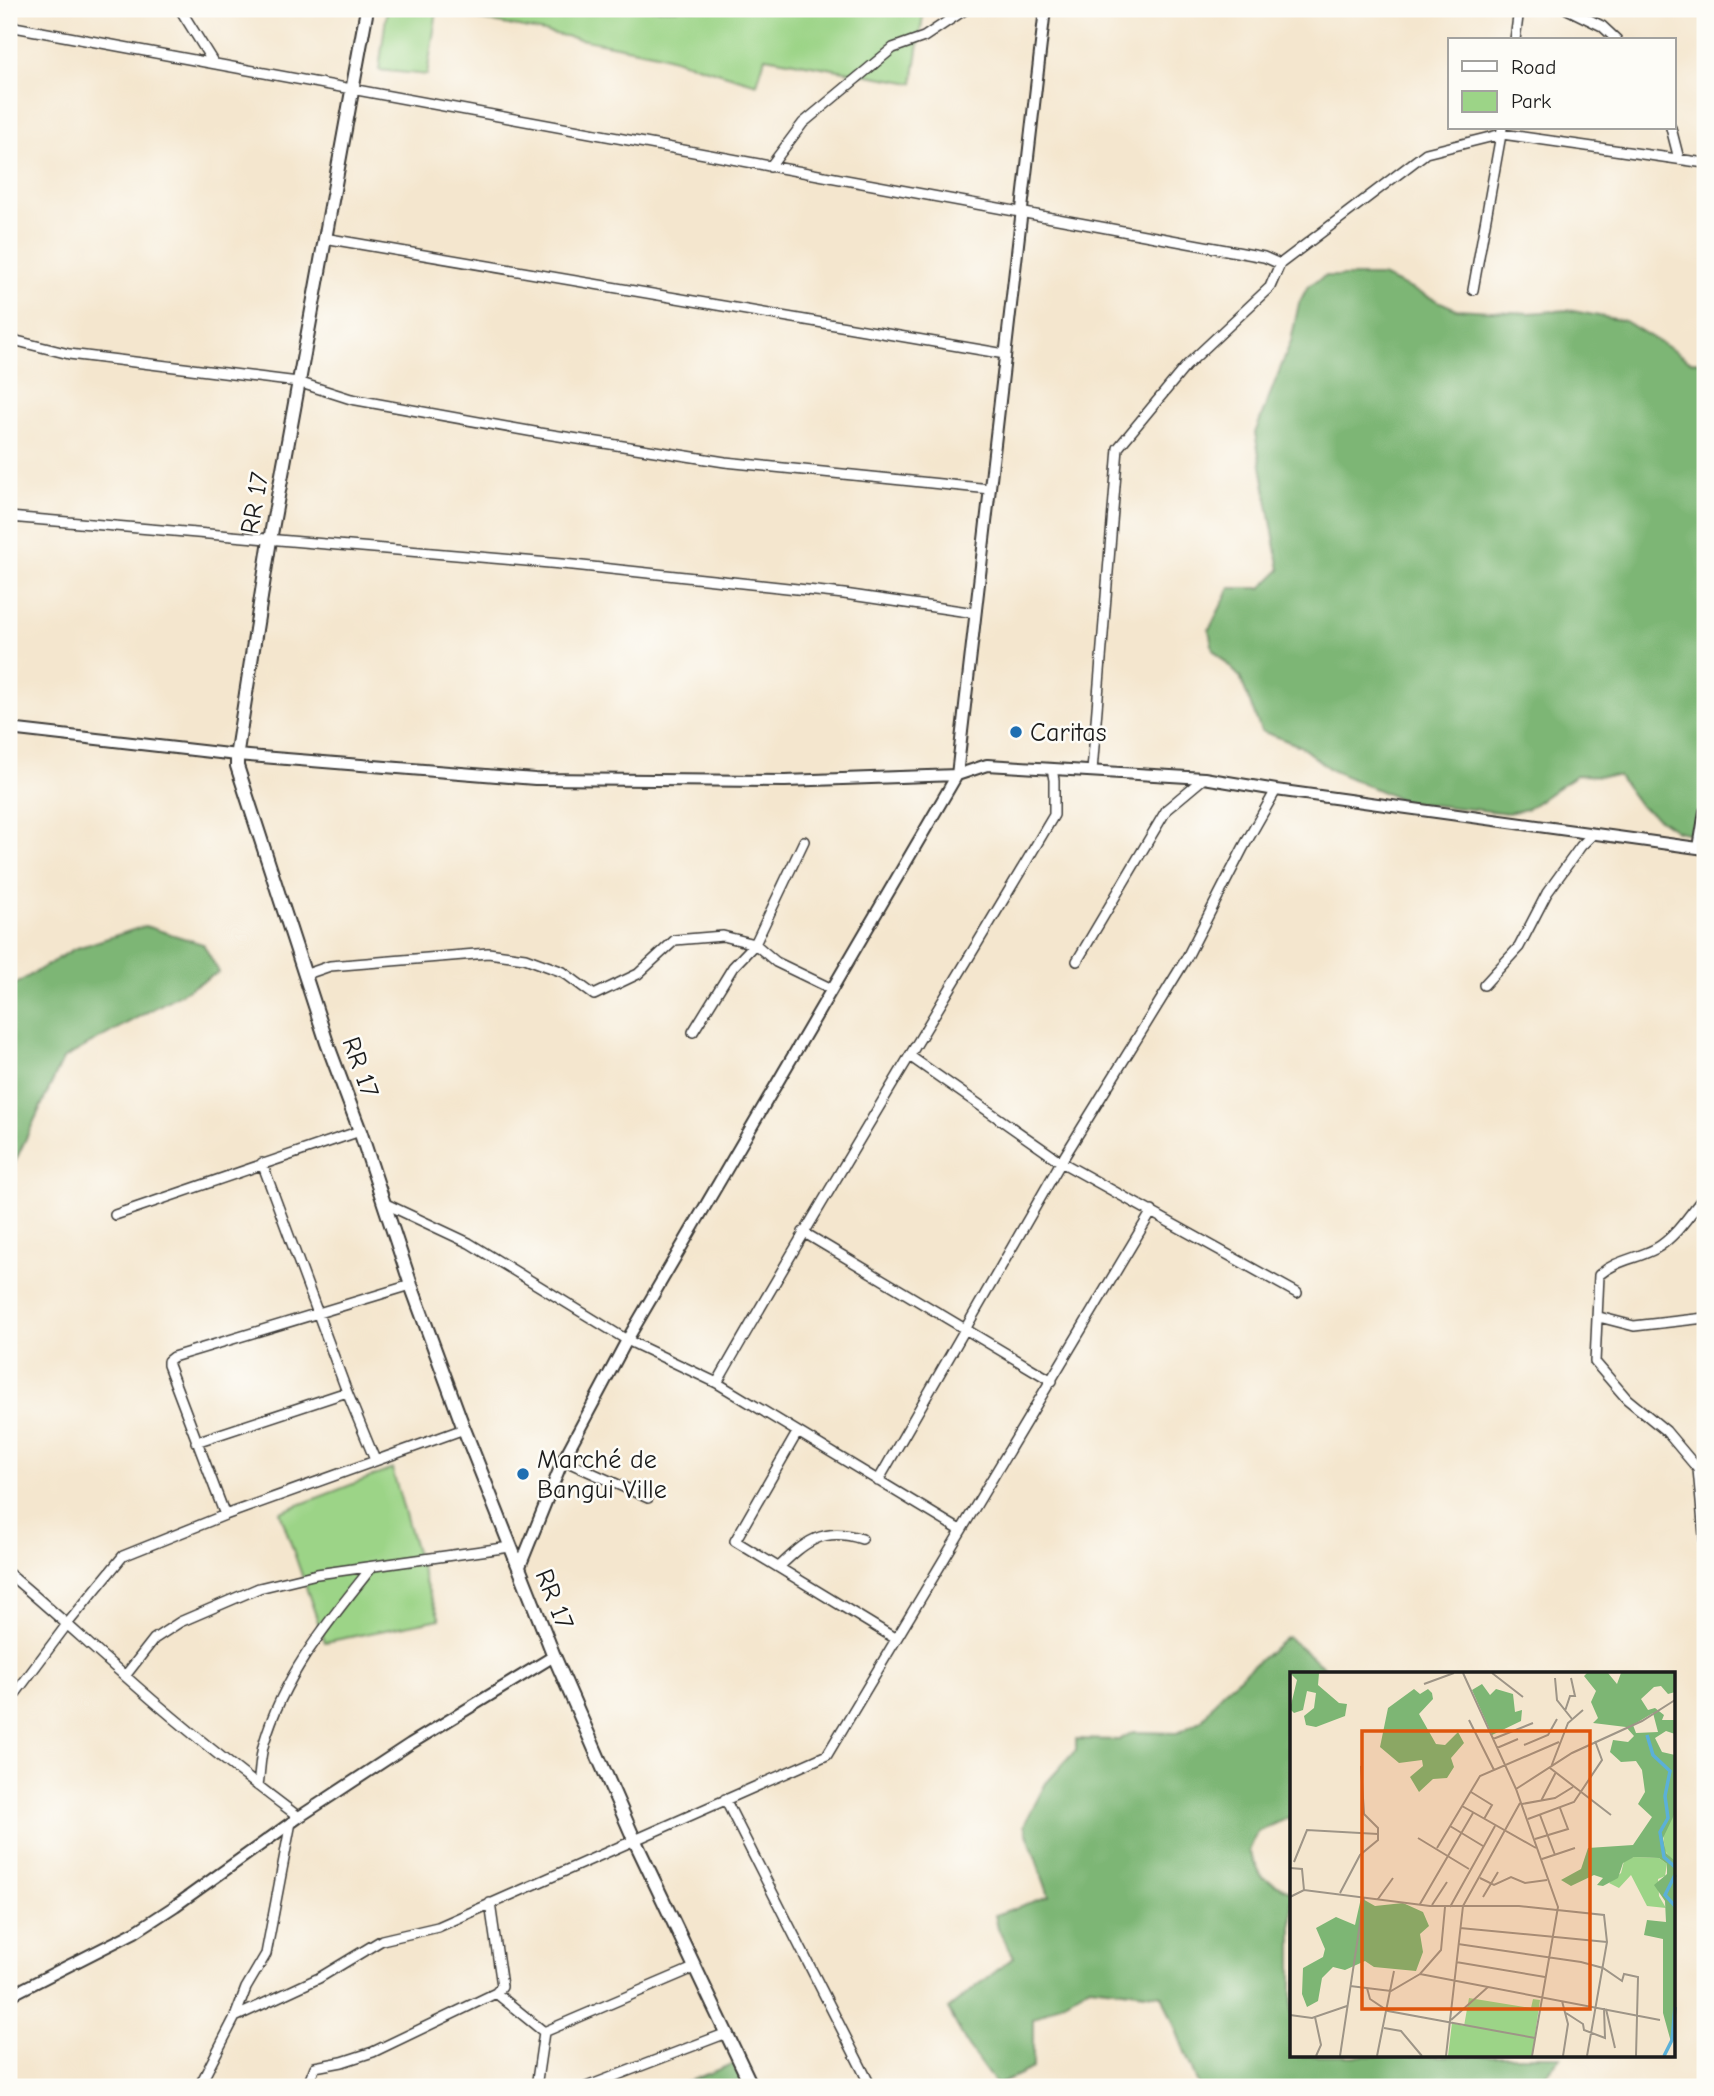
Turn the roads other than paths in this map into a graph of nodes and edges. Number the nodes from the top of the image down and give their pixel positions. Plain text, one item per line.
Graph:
1 (180, 9) edge
2 (367, 9) edge
3 (966, 9) edge
4 (1045, 9) edge
5 (1519, 9) edge
6 (1567, 9) edge
7 (9, 26) edge
8 (1515, 38) edge
9 (1615, 38) edge
10 (213, 62) junction
11 (352, 90) junction
12 (1672, 130) edge
13 (1502, 131) edge
14 (1679, 159) junction
15 (1705, 163) edge
16 (769, 167) junction
17 (1022, 213) junction
18 (324, 238) junction
19 (1280, 264) junction
20 (1473, 290) dead end
21 (9, 339) edge
22 (1005, 354) junction
23 (298, 383) junction
24 (990, 489) junction
25 (9, 517) edge
26 (270, 540) junction
27 (975, 614) junction
28 (9, 729) edge
29 (237, 755) junction
30 (1052, 769) junction
31 (1091, 771) junction
32 (957, 775) junction
33 (1203, 778) junction
34 (1276, 790) junction
35 (1705, 811) edge
36 (1593, 834) junction
37 (804, 841) dead end
38 (1702, 848) edge
39 (755, 944) junction
40 (1077, 961) dead end
41 (304, 975) junction
42 (1484, 985) dead end
43 (832, 989) junction
44 (693, 1032) dead end
45 (911, 1057) junction
46 (360, 1131) junction
47 (1061, 1162) junction
48 (262, 1163) junction
49 (1705, 1195) edge
50 (386, 1204) junction
51 (1152, 1211) junction
52 (115, 1215) dead end
53 (803, 1232) junction
54 (411, 1285) junction
55 (1297, 1293) dead end
56 (318, 1315) junction
57 (1599, 1317) junction
58 (1705, 1318) edge
59 (965, 1329) junction
60 (627, 1340) junction
61 (1052, 1381) junction
62 (717, 1383) junction
63 (347, 1392) junction
64 (464, 1429) junction
65 (797, 1433) junction
66 (197, 1443) junction
67 (375, 1460) junction
68 (563, 1460) junction
69 (878, 1481) junction
70 (648, 1498) dead end
71 (225, 1516) junction
72 (960, 1530) junction
73 (862, 1539) dead end
74 (1705, 1546) edge
75 (510, 1547) junction
76 (372, 1567) junction
77 (779, 1567) junction
78 (519, 1569) junction
79 (9, 1574) edge
80 (68, 1623) junction
81 (896, 1639) junction
82 (554, 1656) junction
83 (125, 1676) junction
84 (9, 1702) edge
85 (258, 1786) junction
86 (725, 1799) junction
87 (295, 1819) junction
88 (634, 1839) junction
89 (490, 1902) junction
90 (696, 1968) junction
91 (496, 1993) junction
92 (9, 1996) edge
93 (234, 2017) junction
94 (544, 2032) junction
95 (727, 2033) junction
96 (199, 2087) edge
97 (307, 2087) edge
98 (536, 2087) edge
99 (586, 2087) edge
100 (752, 2087) edge
101 (871, 2087) edge

1 - 10 street
2 - 11 main road, RR 17 / RR 17
3 - 16 street
4 - 17 street
5 - 8 street
6 - 9 street
7 - 10 street
10 - 11 street
11 - 16 street
11 - 18 main road, RR 17 / RR 17
12 - 14 street
13 - 14 street
13 - 19 street
13 - 20 street
14 - 15 street
16 - 17 street
17 - 19 street
17 - 22 street
18 - 22 street
18 - 23 main road, RR 17 / RR 17
19 - 31 street
21 - 23 street
22 - 24 street
23 - 24 street
23 - 26 main road, RR 17 / RR 17
24 - 27 street
25 - 26 street
26 - 27 street
26 - 29 main road, RR 17 / RR 17
27 - 32 street
28 - 29 street
29 - 32 street
29 - 41 main road, RR 17 / RR 17
30 - 31 street
30 - 32 street
30 - 45 street
31 - 33 street
32 - 43 street
33 - 34 street
33 - 40 street
34 - 36 street
34 - 47 street
35 - 38 street
36 - 38 street
36 - 42 street
37 - 39 street
39 - 41 street
39 - 43 street
39 - 44 street
41 - 46 main road, RR 17 / RR 17
43 - 60 street
45 - 47 street
45 - 53 street
46 - 48 street
46 - 50 main road, RR 17 / RR 17
47 - 51 street
47 - 59 street
48 - 52 street
48 - 56 street
49 - 57 street
50 - 54 main road, RR 17 / RR 17
50 - 60 street
51 - 55 street
51 - 61 street
53 - 59 street
53 - 62 street
54 - 56 street
54 - 64 main road, RR 17 / RR 17
56 - 63 street
56 - 66 street
57 - 58 street
57 - 74 street
59 - 61 street
59 - 69 street
60 - 62 street
60 - 68 street
61 - 72 street
62 - 65 street
63 - 66 street
63 - 67 street
64 - 67 street
64 - 75 main road, RR 17 / RR 17
65 - 69 street
65 - 77 street
66 - 71 street
67 - 71 street
68 - 70 street
68 - 78 street
69 - 72 street
71 - 80 street
72 - 81 street
73 - 77 street
75 - 76 street
75 - 78 main road, RR 17 / RR 17
76 - 83 street
76 - 85 street
77 - 81 street
78 - 82 main road, RR 17 / RR 17
79 - 80 street
80 - 83 street
80 - 84 street
81 - 86 street
82 - 87 street
82 - 88 main road, RR 17 / RR 17
83 - 85 street
85 - 87 street
86 - 88 street
86 - 101 street
87 - 92 street
87 - 93 street
88 - 89 street
88 - 90 main road, RR 17 / RR 17
89 - 91 street
89 - 93 street
90 - 94 street
90 - 95 main road, RR 17 / RR 17
91 - 94 street
91 - 97 street
93 - 96 street
94 - 98 street
95 - 99 street
95 - 100 main road, RR 17 / RR 17

